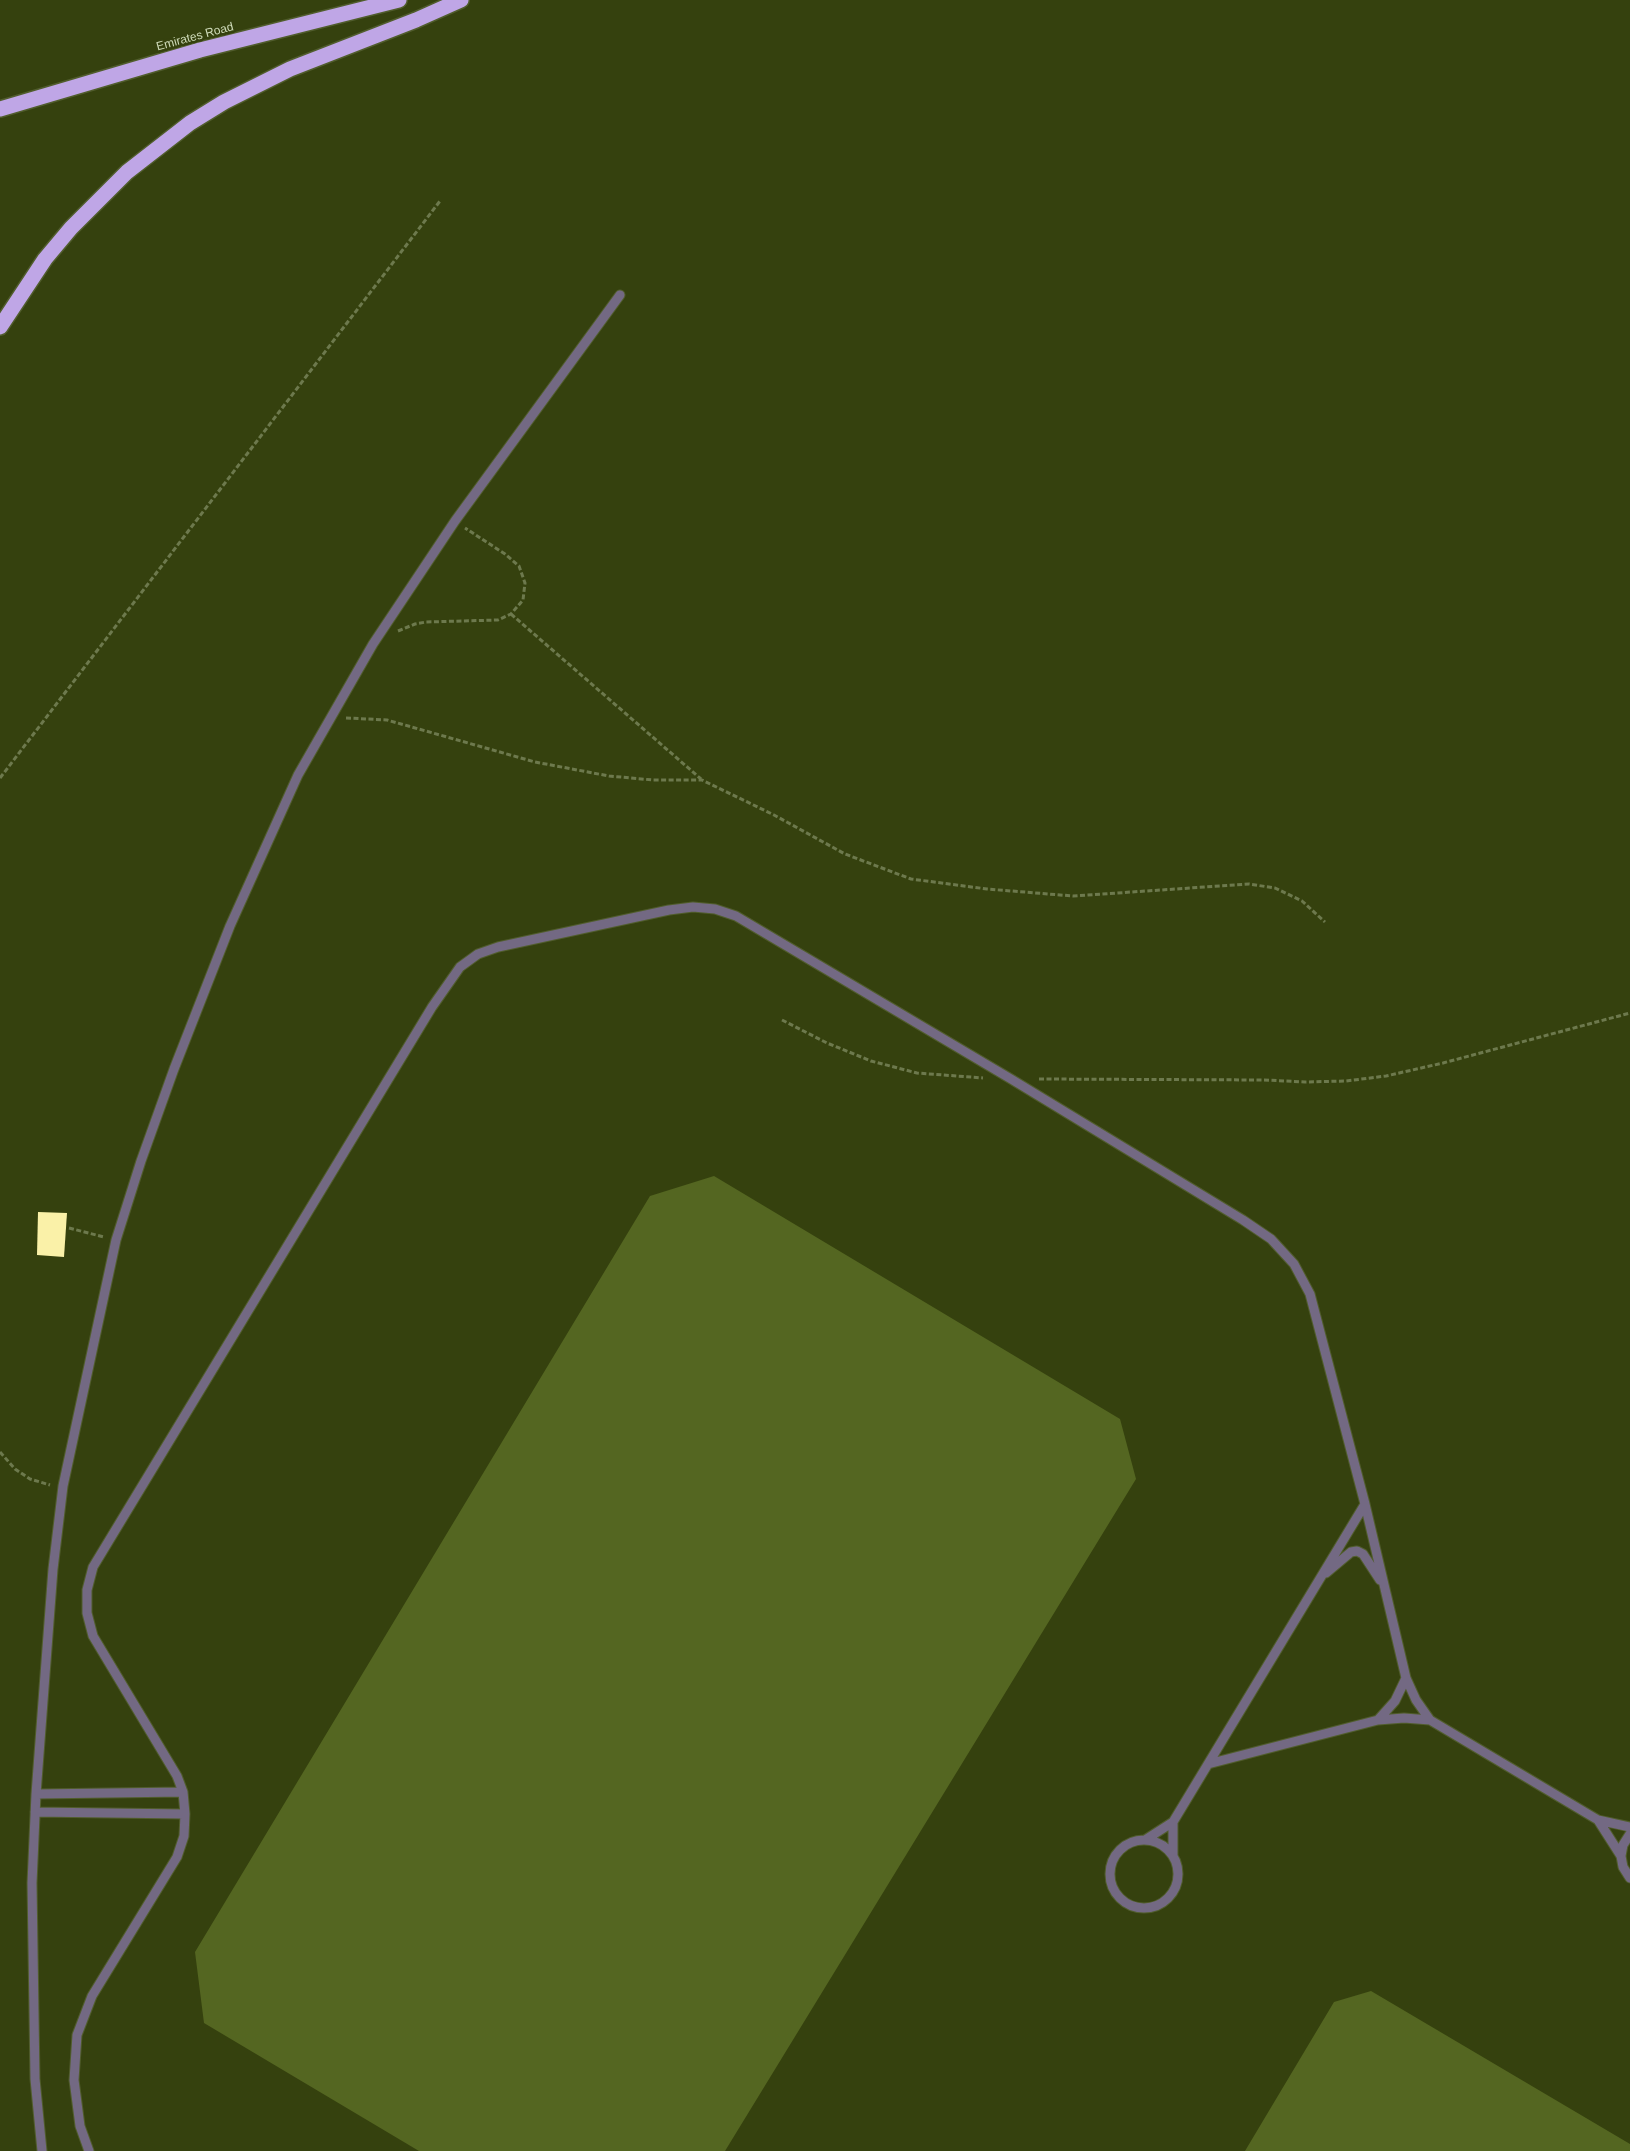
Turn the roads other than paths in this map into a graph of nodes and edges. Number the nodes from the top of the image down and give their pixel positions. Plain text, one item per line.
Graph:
1 (399, 0) edge
2 (461, 0) edge
3 (0, 109) edge
4 (620, 295) dead end
5 (0, 327) edge
6 (1365, 1504) junction
7 (1318, 1579) junction
8 (1385, 1586) junction
9 (1406, 1678) junction
10 (1378, 1720) junction
11 (1430, 1720) junction
12 (1208, 1764) junction
13 (183, 1792) junction
14 (36, 1794) junction
15 (35, 1812) junction
16 (186, 1814) junction
17 (1598, 1820) junction
18 (1173, 1822) junction
19 (1630, 1828) edge
20 (1630, 1834) edge
21 (1145, 1840) junction
22 (1621, 1856) junction
23 (1174, 1857) junction
24 (1630, 1878) edge
25 (42, 2151) edge
26 (89, 2151) edge

1 - 3 highway, Emirates Road
2 - 5 highway
4 - 14 lane
6 - 7 lane
6 - 8 lane
6 - 13 lane
7 - 8 lane
7 - 12 lane
8 - 9 lane
9 - 10 lane
9 - 11 lane
10 - 11 lane
10 - 12 lane
11 - 17 lane
12 - 18 lane
13 - 14 lane
13 - 16 lane
14 - 15 lane
15 - 16 lane
15 - 25 lane
16 - 26 lane
17 - 19 lane
17 - 22 lane
18 - 21 lane
18 - 23 lane
20 - 22 lane
21 - 23 lane
21 - 23 lane
22 - 24 lane

